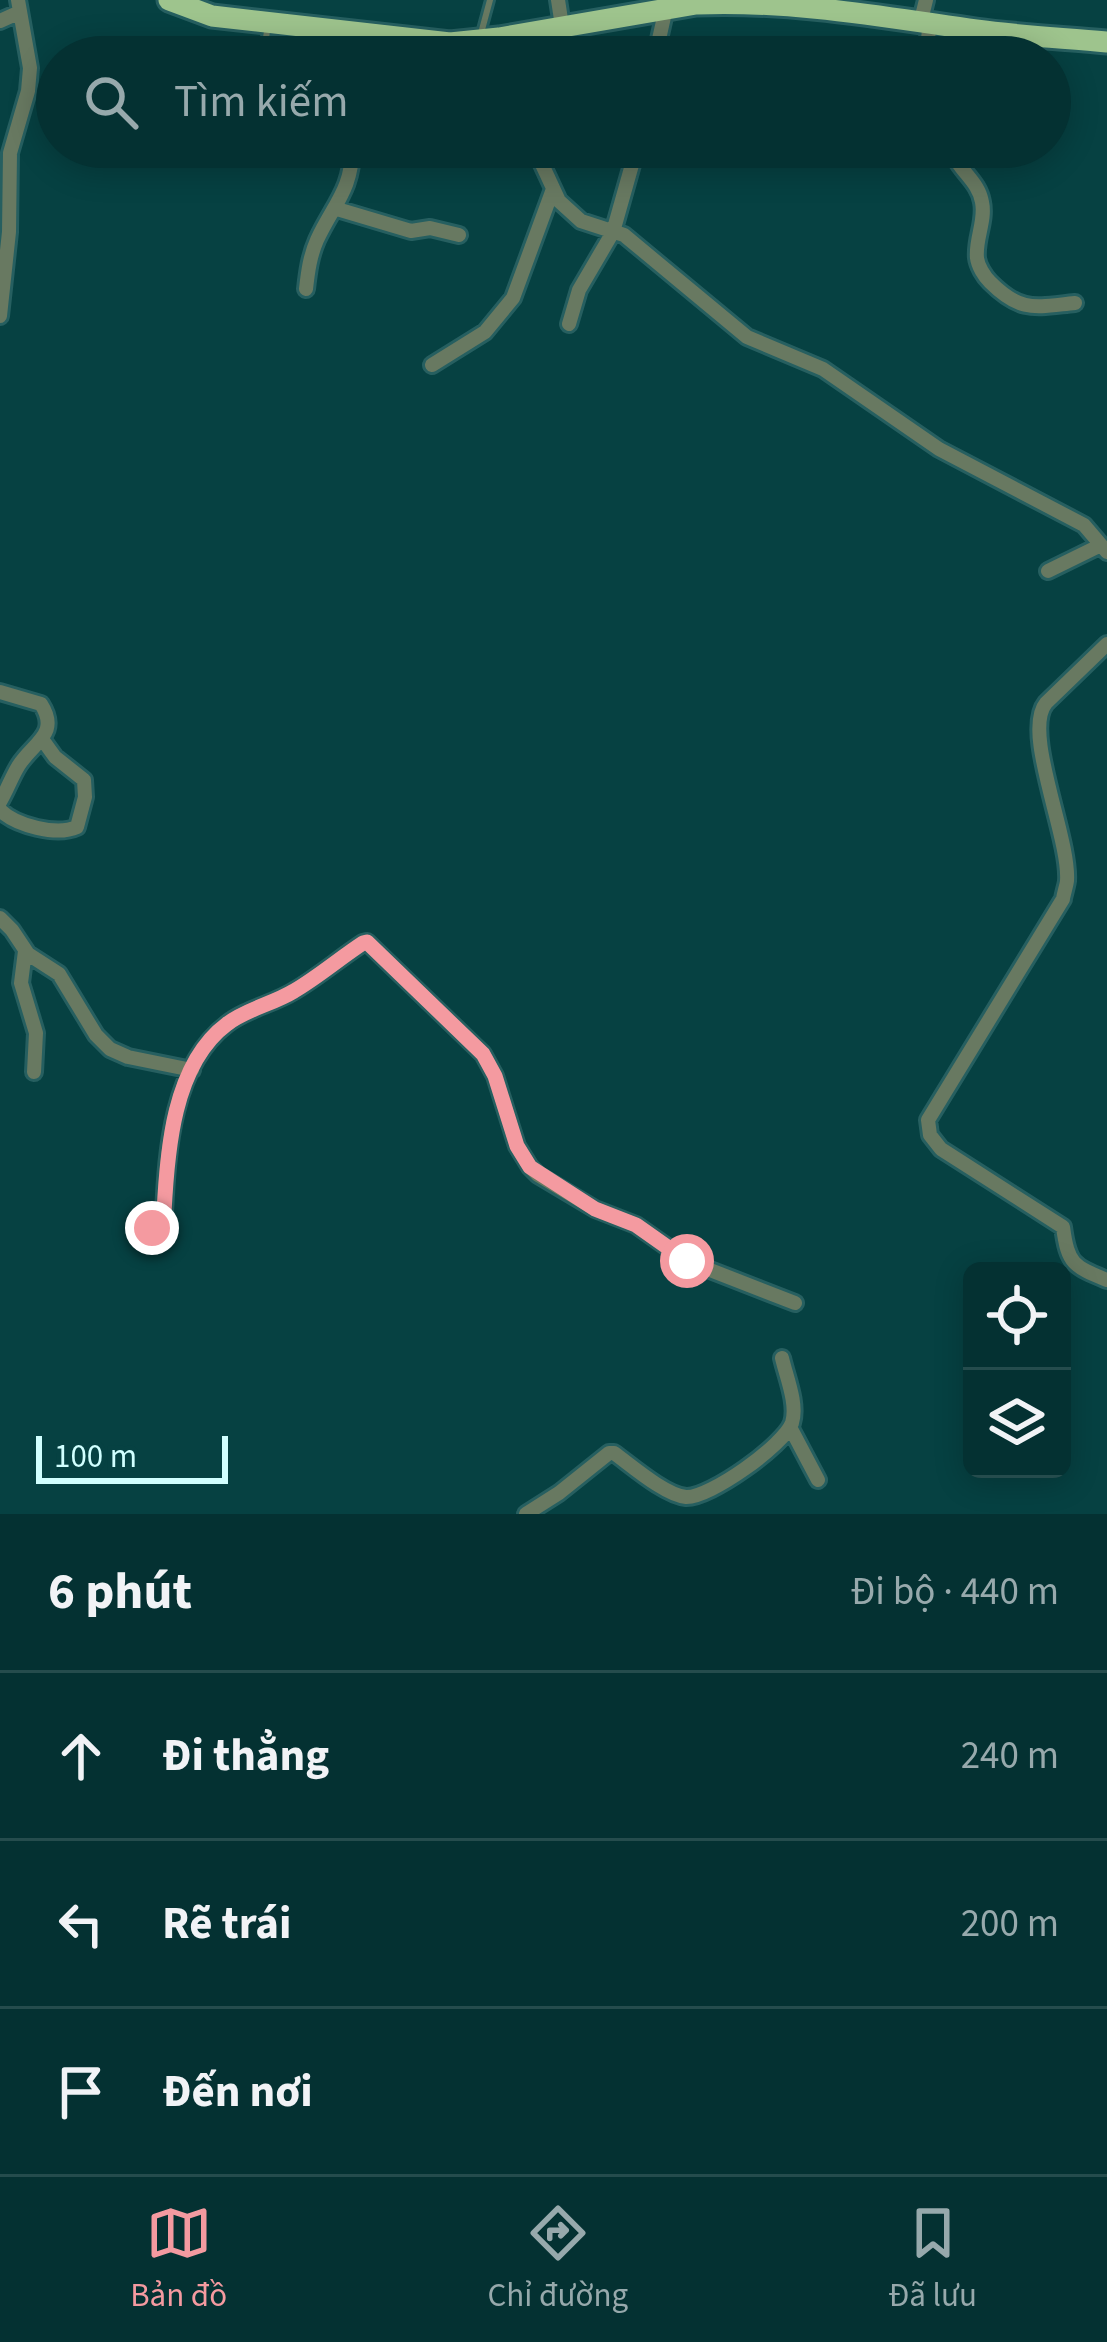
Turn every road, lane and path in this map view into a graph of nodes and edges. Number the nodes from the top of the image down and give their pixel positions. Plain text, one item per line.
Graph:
1 (169, 0) edge
2 (558, 0) edge
3 (490, 1) edge
4 (19, 6) edge
5 (666, 8) junction
6 (926, 14) edge
7 (0, 21) edge
8 (268, 22) junction
9 (562, 26) junction
10 (353, 31) junction
11 (266, 36) edge
12 (353, 36) edge
13 (390, 36) edge
14 (493, 36) edge
15 (526, 36) edge
16 (660, 36) edge
17 (1038, 36) edge
18 (1071, 38) edge
19 (1107, 41) edge
20 (349, 168) edge
21 (544, 168) edge
22 (631, 168) edge
23 (961, 168) edge
24 (553, 189) junction
25 (337, 209) junction
26 (613, 232) junction
27 (459, 235) dead end
28 (306, 289) dead end
29 (1075, 303) dead end
30 (0, 316) edge
31 (569, 324) dead end
32 (432, 365) dead end
33 (1104, 549) edge
34 (1048, 571) dead end
35 (1107, 644) edge
36 (0, 692) edge
37 (42, 740) junction
38 (0, 806) edge
39 (0, 918) edge
40 (26, 951) junction
41 (192, 1070) junction
42 (34, 1072) dead end
43 (152, 1228) dead end
44 (1107, 1280) edge
45 (795, 1303) dead end
46 (782, 1358) dead end
47 (790, 1427) junction
48 (818, 1480) dead end
49 (526, 1514) edge

1 - 8 highway
2 - 9 street
3 - 14 lane
4 - 7 street
4 - 30 street
5 - 6 highway
5 - 9 highway
5 - 16 street
6 - 17 highway
8 - 10 highway
8 - 11 lane
9 - 15 highway
10 - 12 street
10 - 13 highway
18 - 19 highway
20 - 25 street
21 - 24 street
22 - 26 street
23 - 29 street
24 - 26 street
24 - 32 street
25 - 27 street
25 - 28 street
26 - 31 street
26 - 33 street
33 - 34 street
35 - 44 street
36 - 37 street
37 - 38 street
37 - 38 street
39 - 40 street
40 - 41 street
40 - 42 street
41 - 43 street
41 - 45 street
46 - 47 street
47 - 48 street
47 - 49 street

